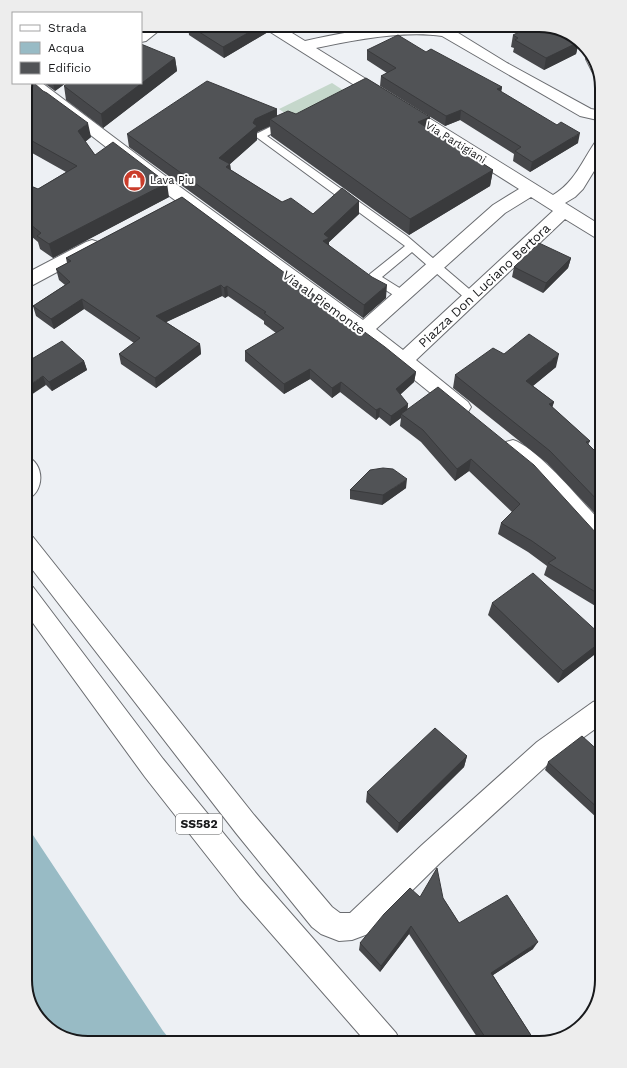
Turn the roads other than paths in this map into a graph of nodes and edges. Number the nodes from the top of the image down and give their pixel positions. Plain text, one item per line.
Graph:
1 (281, 32) edge
2 (404, 32) edge
3 (447, 32) edge
4 (304, 46) junction
5 (34, 84) edge
6 (595, 114) edge
7 (288, 122) edge
8 (595, 155) edge
9 (531, 189) junction
10 (184, 198) junction
11 (167, 207) edge
12 (559, 207) junction
13 (595, 230) edge
14 (107, 238) edge
15 (412, 247) junction
16 (434, 266) junction
17 (32, 278) edge
18 (402, 295) junction
19 (471, 297) junction
20 (363, 330) junction
21 (403, 360) junction
22 (473, 417) edge
23 (497, 436) edge
24 (32, 468) edge
25 (32, 488) edge
26 (595, 530) edge
27 (32, 552) edge
28 (32, 603) edge
29 (595, 715) edge
30 (380, 1036) edge

1 - 4 street, Via Partigiani
2 - 4 street
3 - 6 street
4 - 9 street, Via Partigiani
5 - 10 street, Via al Piemonte
7 - 15 lane
8 - 12 street, Piazza Don Luciano Bertora
9 - 12 street, Via Partigiani
9 - 16 street
10 - 11 street
10 - 20 street, Via al Piemonte
12 - 13 street, Via Partigiani
12 - 19 street, Piazza Don Luciano Bertora
14 - 17 street
15 - 16 lane
15 - 18 lane
16 - 18 street
16 - 19 lane
18 - 20 street
19 - 21 street, Piazza Don Luciano Bertora
20 - 21 street, Via al Piemonte
21 - 22 street, Via al Piemonte
23 - 26 street
24 - 25 lane
27 - 29 street
28 - 30 street, SS582

